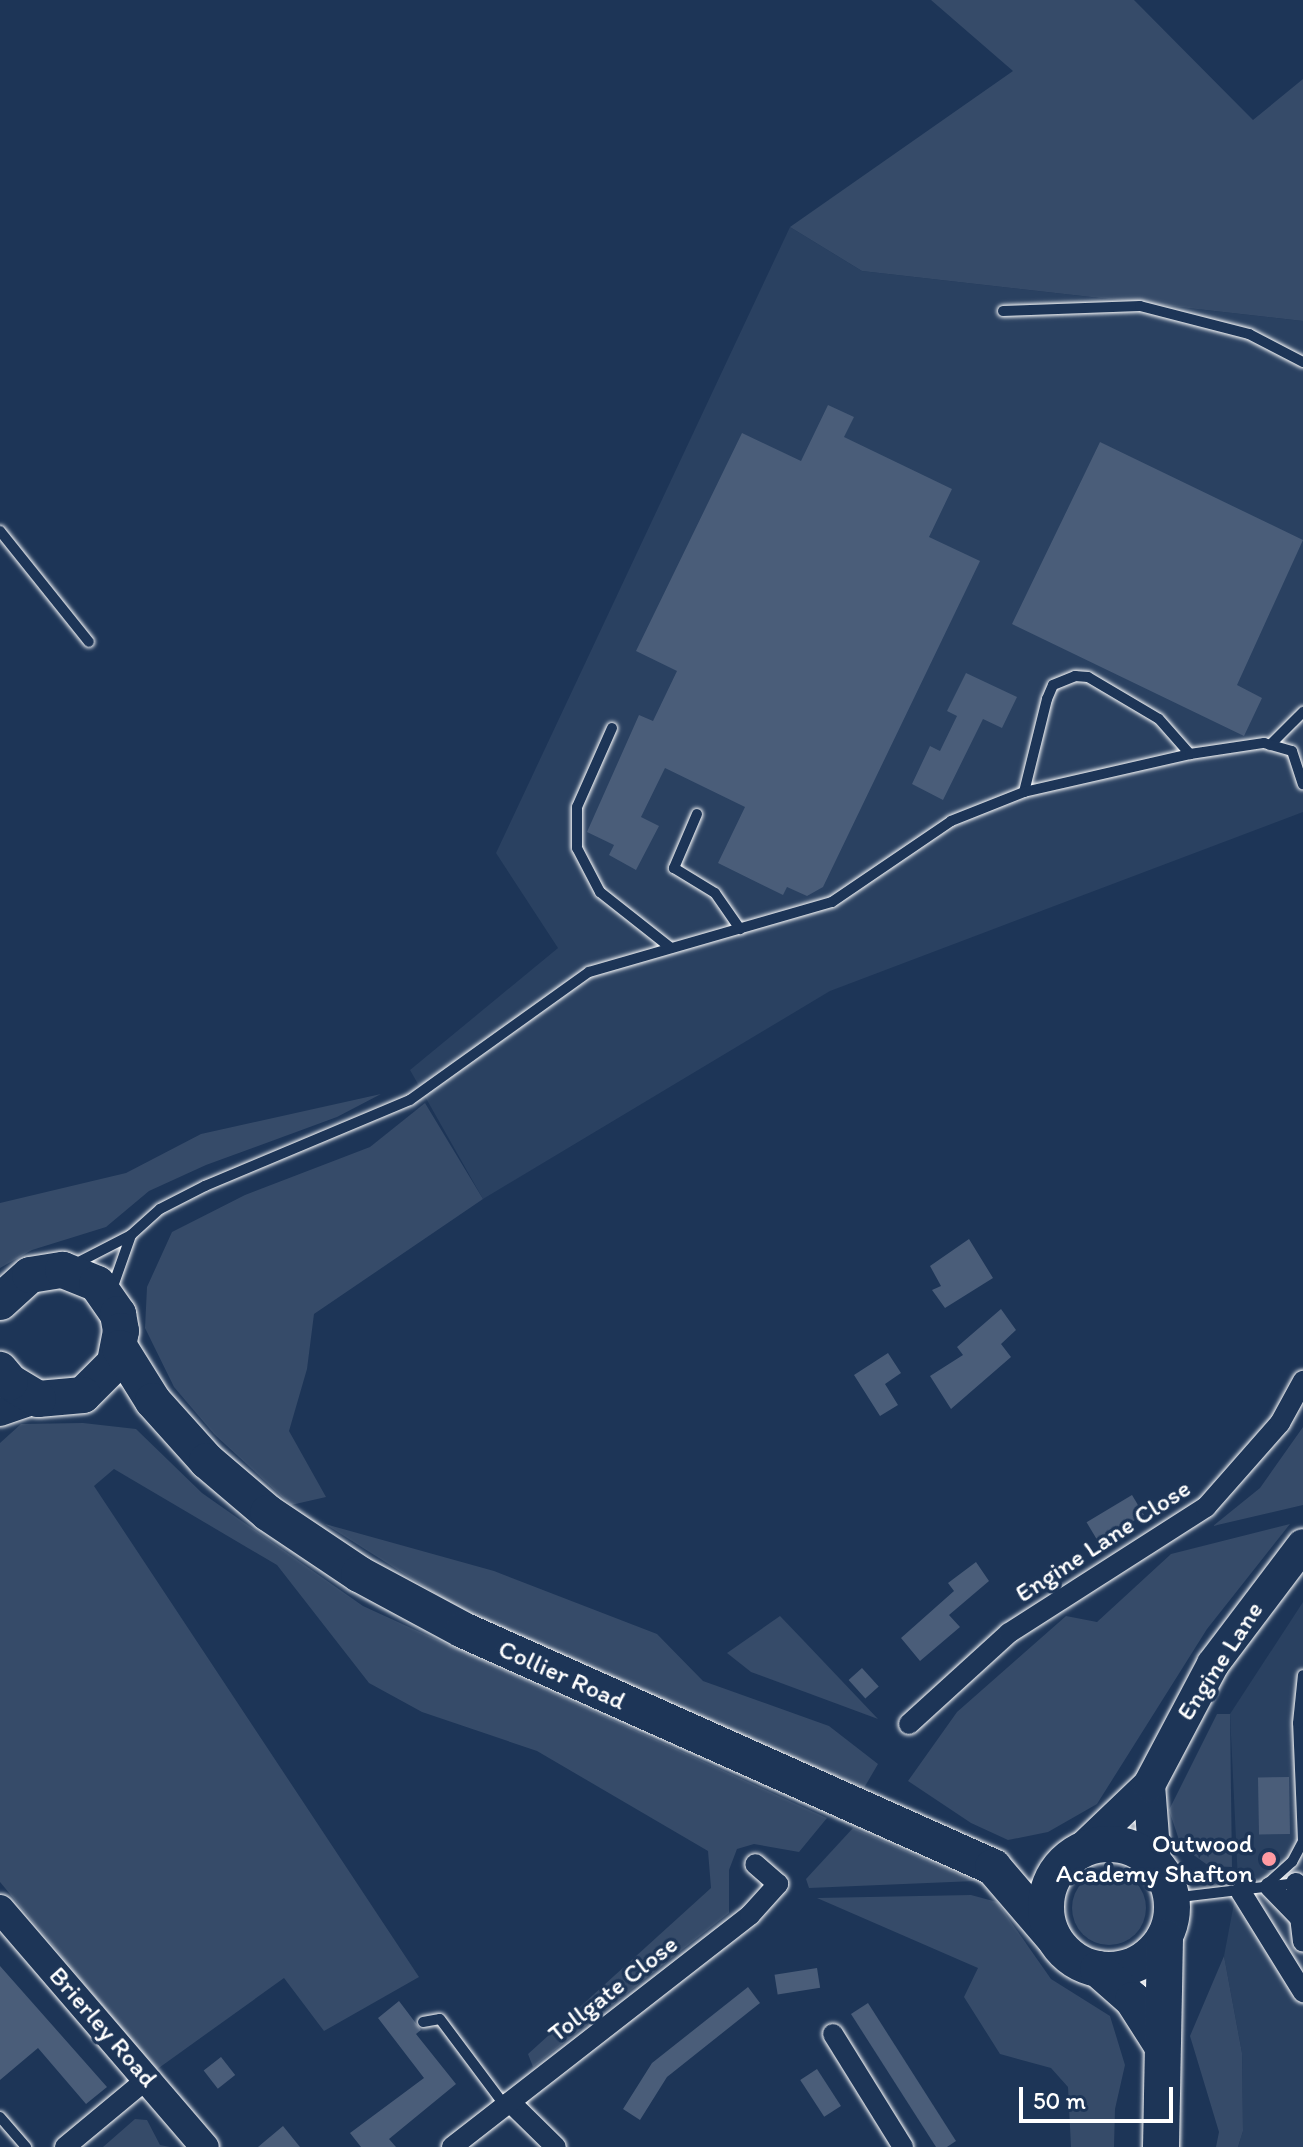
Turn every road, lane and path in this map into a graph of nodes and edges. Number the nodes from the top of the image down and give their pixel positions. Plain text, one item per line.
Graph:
1 (1003, 311) dead end
2 (1303, 362) edge
3 (0, 531) edge
4 (89, 642) dead end
5 (1303, 712) edge
6 (612, 728) dead end
7 (1270, 745) junction
8 (1190, 754) junction
9 (1303, 784) edge
10 (1024, 792) junction
11 (697, 814) dead end
12 (740, 929) junction
13 (671, 948) junction
14 (131, 1235) junction
15 (63, 1270) junction
16 (1, 1298) edge
17 (110, 1298) junction
18 (120, 1348) junction
19 (0, 1370) edge
20 (1303, 1381) edge
21 (96, 1387) junction
22 (38, 1399) junction
23 (0, 1412) edge
24 (169, 1420) junction
25 (1303, 1545) edge
26 (1303, 1675) edge
27 (909, 1724) dead end
28 (1149, 1785) junction
29 (1075, 1854) junction
30 (1155, 1863) junction
31 (755, 1864) dead end
32 (993, 1867) junction
33 (1300, 1882) edge
34 (1266, 1888) junction
35 (1241, 1892) junction
36 (1172, 1898) junction
37 (0, 1909) edge
38 (1301, 1919) junction
39 (1053, 1937) junction
40 (1165, 1937) junction
41 (1303, 1942) edge
42 (1098, 1969) junction
43 (1303, 1992) edge
44 (423, 2022) dead end
45 (833, 2034) dead end
46 (1161, 2044) junction
47 (148, 2078) junction
48 (508, 2104) junction
49 (0, 2117) edge
50 (26, 2147) edge
51 (65, 2147) edge
52 (205, 2147) edge
53 (452, 2147) edge
54 (556, 2147) edge
55 (903, 2147) edge
56 (1161, 2147) edge

1 - 2 lane
3 - 4 lane
5 - 7 lane
6 - 13 lane
7 - 8 lane
7 - 9 lane
8 - 10 lane
8 - 10 lane
10 - 12 lane
11 - 12 lane
12 - 13 lane
13 - 14 lane
14 - 15 lane
14 - 17 lane
15 - 16 highway
15 - 17 highway
17 - 18 highway
18 - 21 highway
18 - 24 highway, Collier Road
19 - 22 highway
20 - 27 street, Engine Lane Close
21 - 22 highway
21 - 24 highway, Collier Road
22 - 23 street
24 - 32 highway, Collier Road
25 - 28 main road, Engine Lane
26 - 34 lane
28 - 29 main road, Engine Lane
28 - 30 main road
29 - 30 highway
29 - 32 highway
29 - 39 highway
30 - 36 highway
31 - 48 street, Tollgate Close
32 - 39 highway, Collier Road
33 - 34 lane
33 - 38 street
34 - 35 lane
34 - 38 street
35 - 36 lane
35 - 43 street
36 - 40 highway
37 - 47 street, Brierley Road
38 - 41 street
39 - 42 highway
40 - 42 highway
40 - 46 highway
42 - 46 highway
44 - 48 lane
45 - 55 street
46 - 56 highway
47 - 51 street
47 - 52 street, Brierley Road
48 - 53 street, Tollgate Close
48 - 54 street
49 - 50 lane

